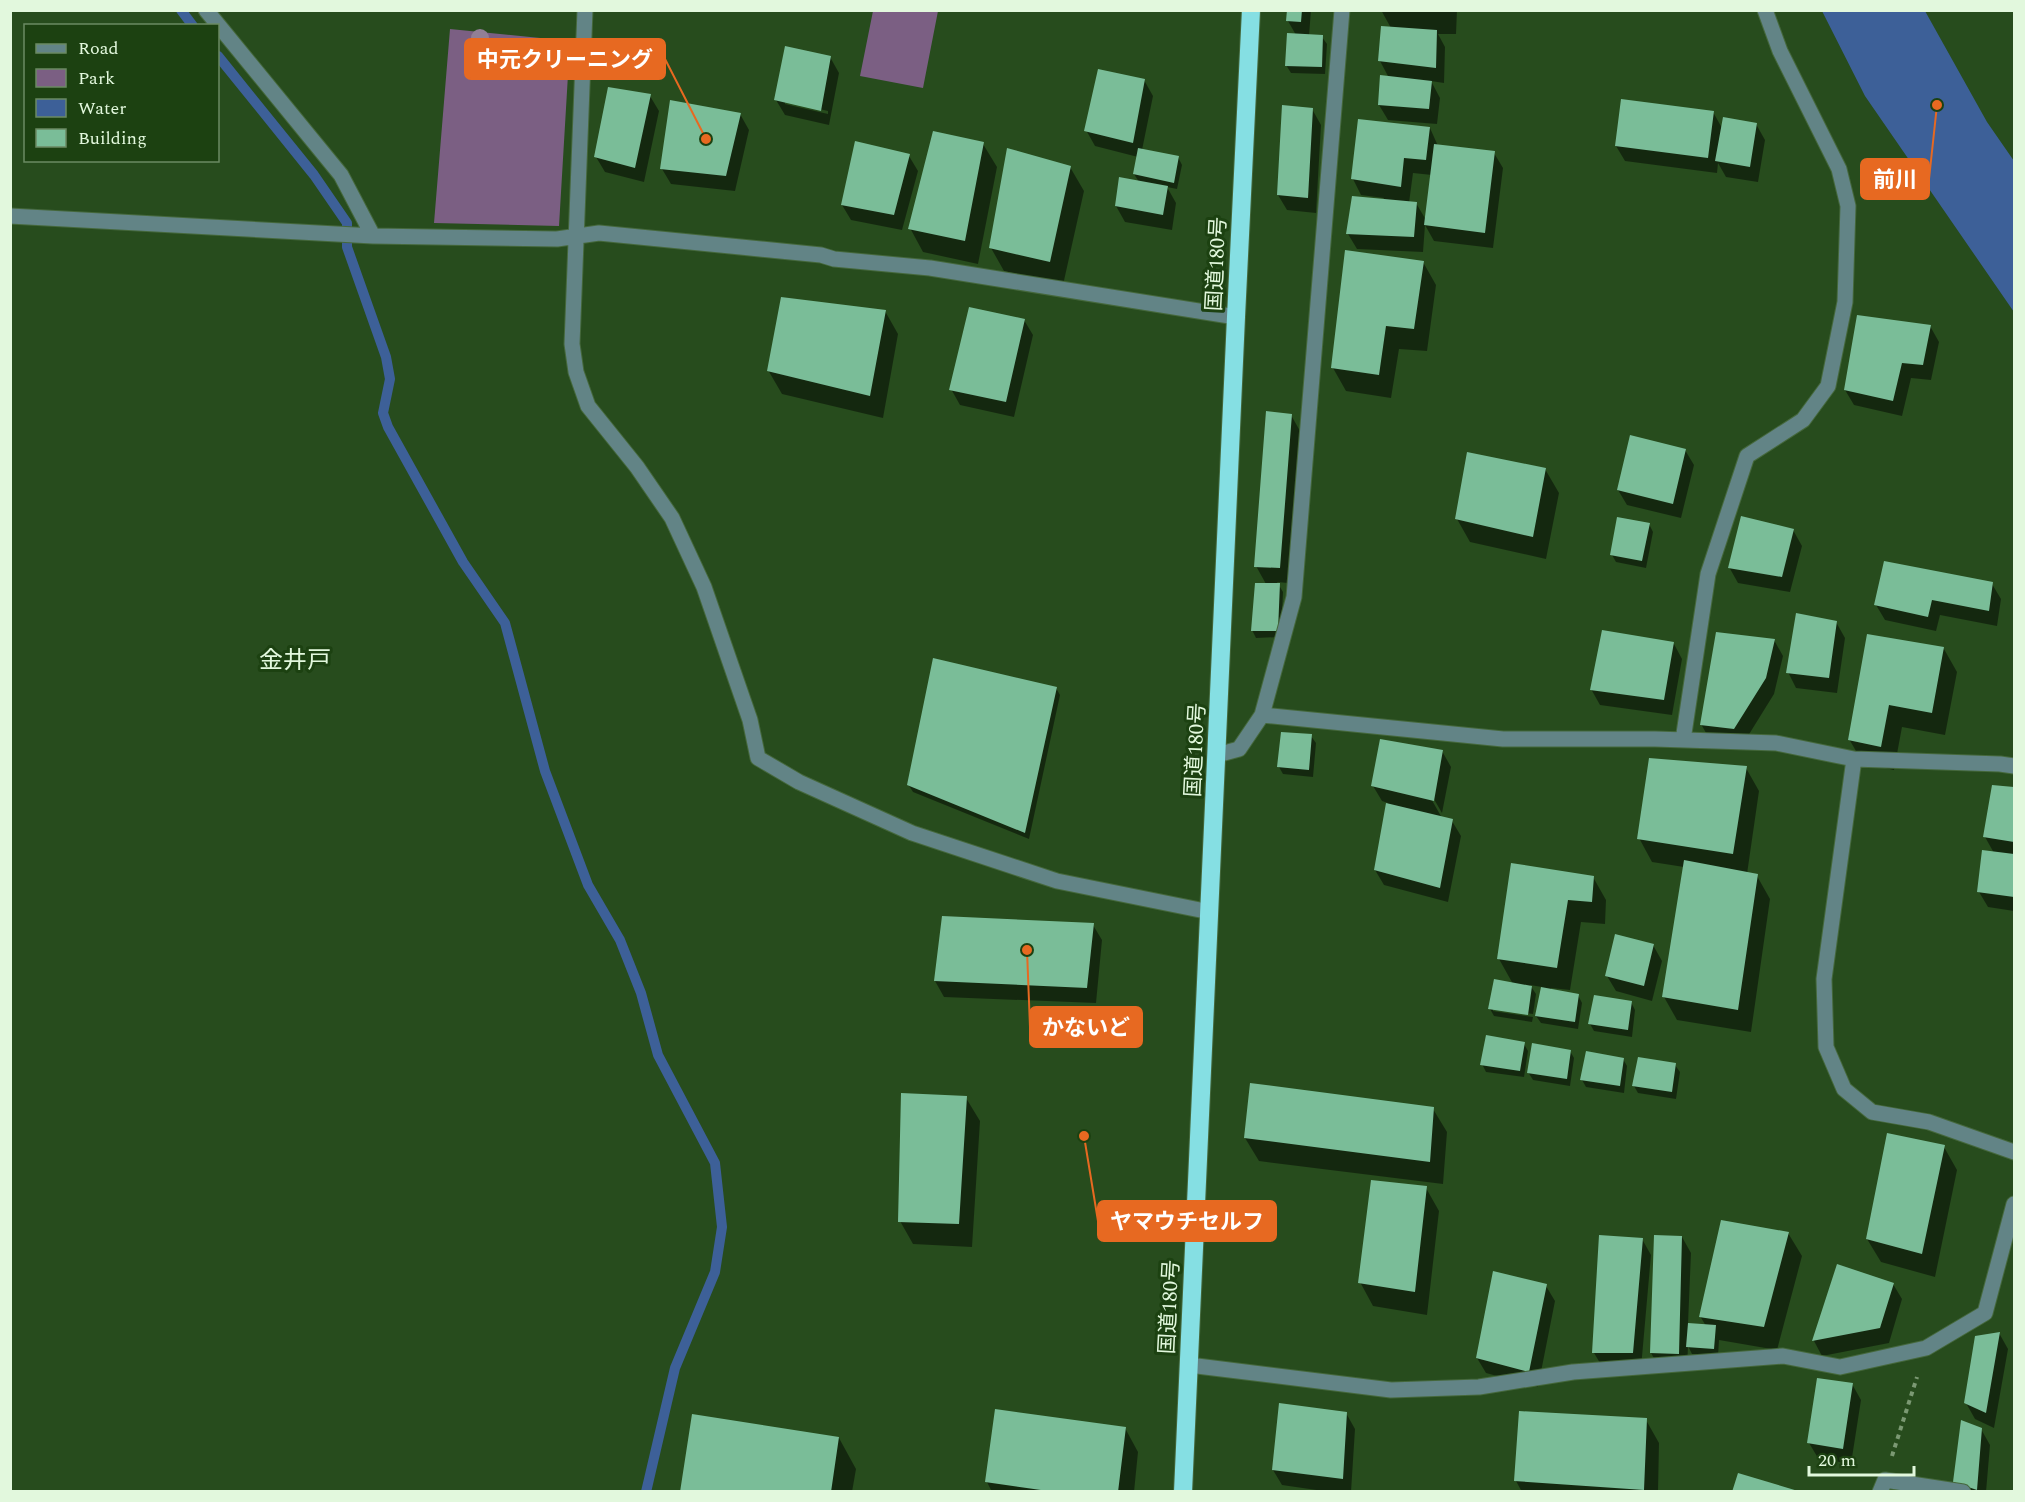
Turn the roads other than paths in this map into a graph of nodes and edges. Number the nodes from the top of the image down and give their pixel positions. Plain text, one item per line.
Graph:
1 (207, 10) edge
2 (585, 10) edge
3 (1251, 10) edge
4 (1342, 10) edge
5 (1766, 10) edge
6 (218, 24) edge
7 (219, 25) edge
8 (10, 216) edge
9 (373, 236) junction
10 (575, 237) junction
11 (1236, 316) junction
12 (1262, 715) junction
13 (1683, 740) junction
14 (1218, 755) junction
15 (1854, 759) junction
16 (2014, 766) edge
17 (1210, 912) junction
18 (2014, 1152) edge
19 (2014, 1204) edge
20 (1189, 1365) junction
21 (1883, 1486) edge
22 (1183, 1491) edge
23 (1963, 1491) edge

1 - 6 street
2 - 10 street
3 - 11 highway, 国道180号
4 - 12 street
5 - 13 street
7 - 9 street
8 - 9 street
9 - 10 street
10 - 11 street
10 - 17 street
11 - 14 highway, 国道180号
12 - 13 street
12 - 14 street
13 - 15 street
14 - 17 highway, 国道180号
15 - 16 street
15 - 18 street
17 - 20 highway, 国道180号
19 - 20 street
20 - 22 highway, 国道180号
21 - 23 street

